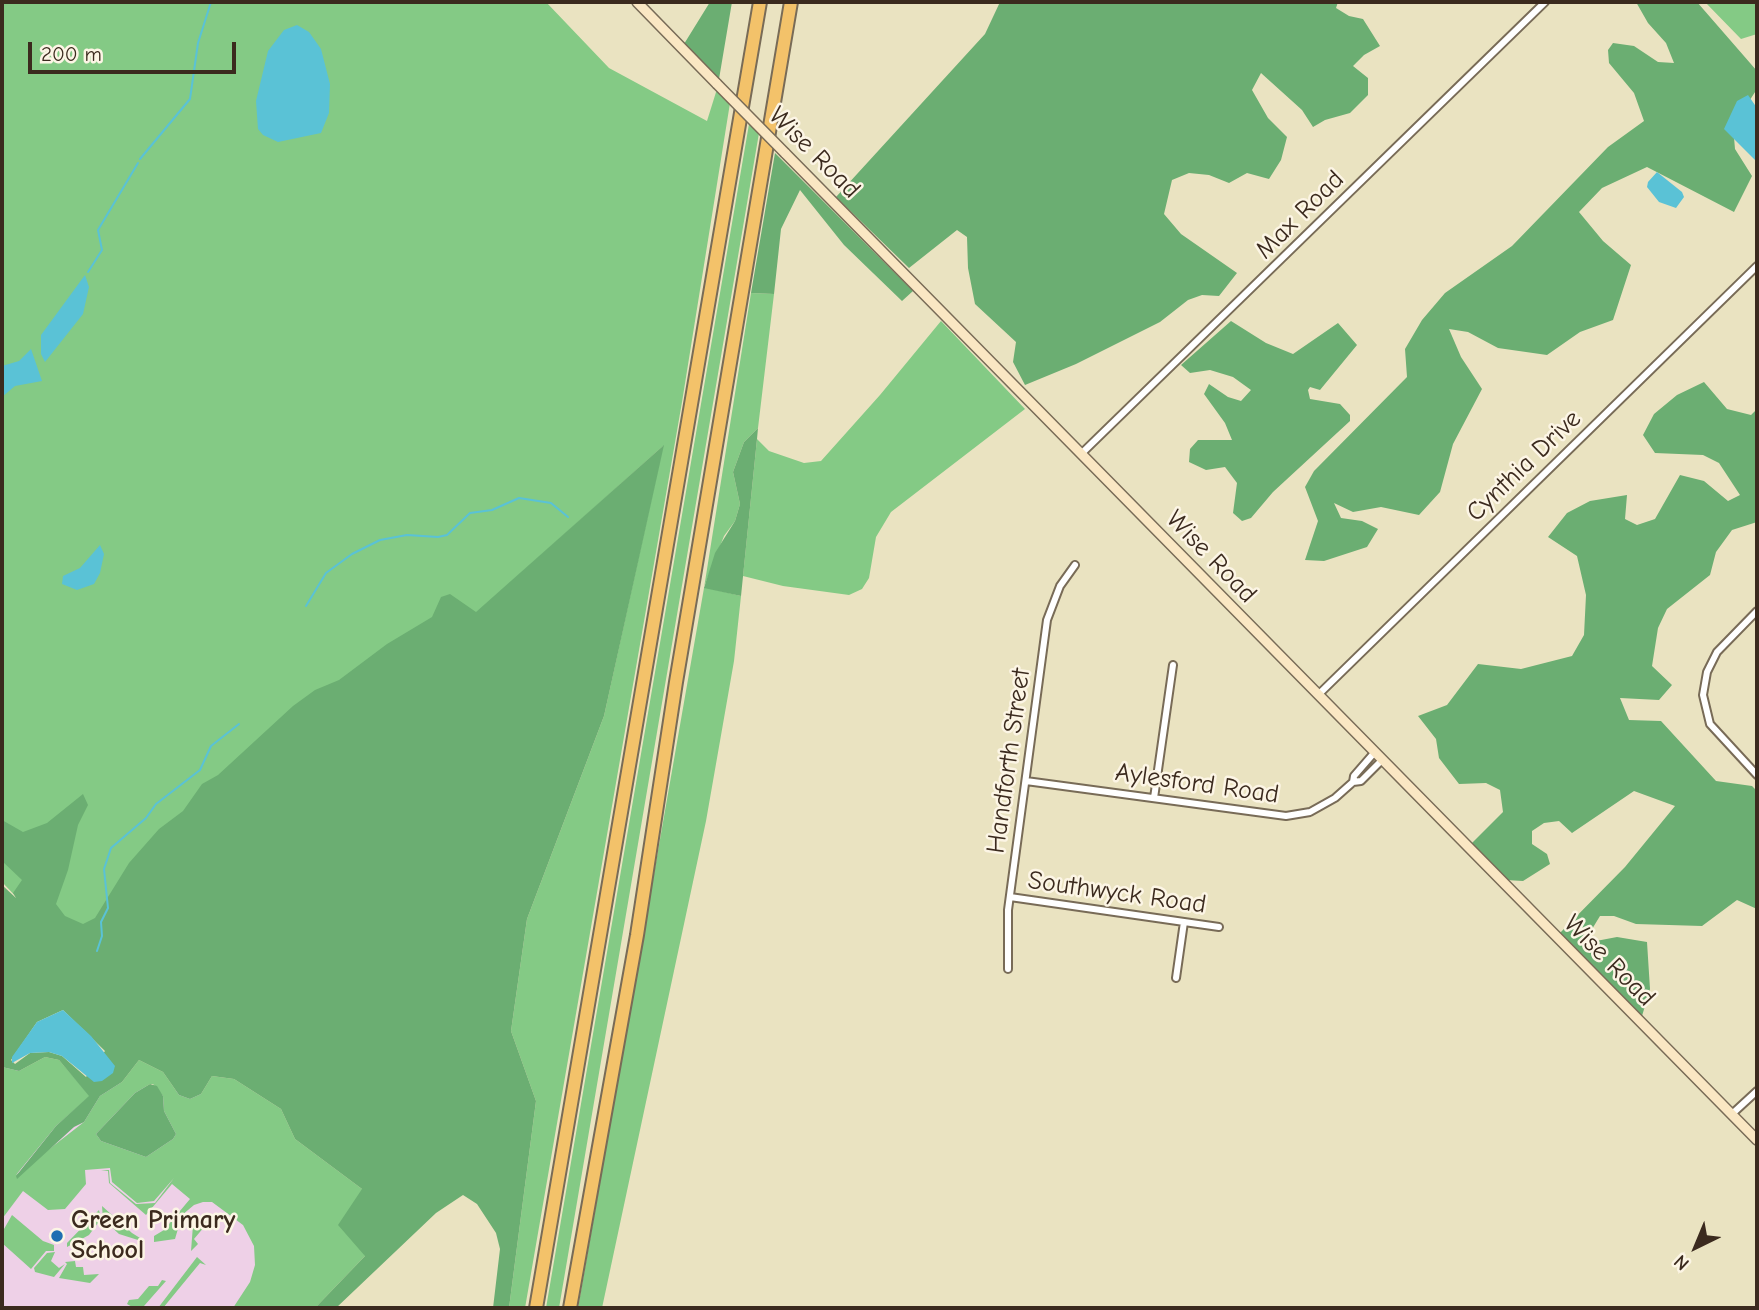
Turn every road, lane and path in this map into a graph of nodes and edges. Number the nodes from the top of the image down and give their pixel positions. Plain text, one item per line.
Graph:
1 (637, 2) edge
2 (760, 2) edge
3 (791, 2) edge
4 (1545, 2) edge
5 (1757, 266) edge
6 (1081, 454) junction
7 (1075, 565) dead end
8 (1757, 611) edge
9 (1173, 665) dead end
10 (1318, 695) junction
11 (1378, 756) junction
12 (1757, 775) edge
13 (1026, 781) junction
14 (1154, 798) junction
15 (1010, 897) junction
16 (1184, 922) junction
17 (1219, 927) dead end
18 (1008, 969) dead end
19 (1176, 978) dead end
20 (1757, 1091) edge
21 (1732, 1114) junction
22 (1757, 1140) edge
23 (536, 1308) edge
24 (570, 1308) edge

1 - 6 street, Wise Road, bridge
2 - 23 highway
3 - 24 highway
4 - 6 street, Max Road
5 - 10 street, Cynthia Drive
6 - 10 street, Wise Road
7 - 13 street, Handforth Street
8 - 12 street
9 - 14 street
10 - 11 street, Wise Road
11 - 14 street, Aylesford Road
11 - 21 street, Wise Road
13 - 14 street, Aylesford Road
13 - 15 street, Handforth Street
15 - 16 street, Southwyck Road
15 - 18 street, Handforth Street
16 - 17 street, Southwyck Road
16 - 19 street
20 - 21 street
21 - 22 street, Wise Road

